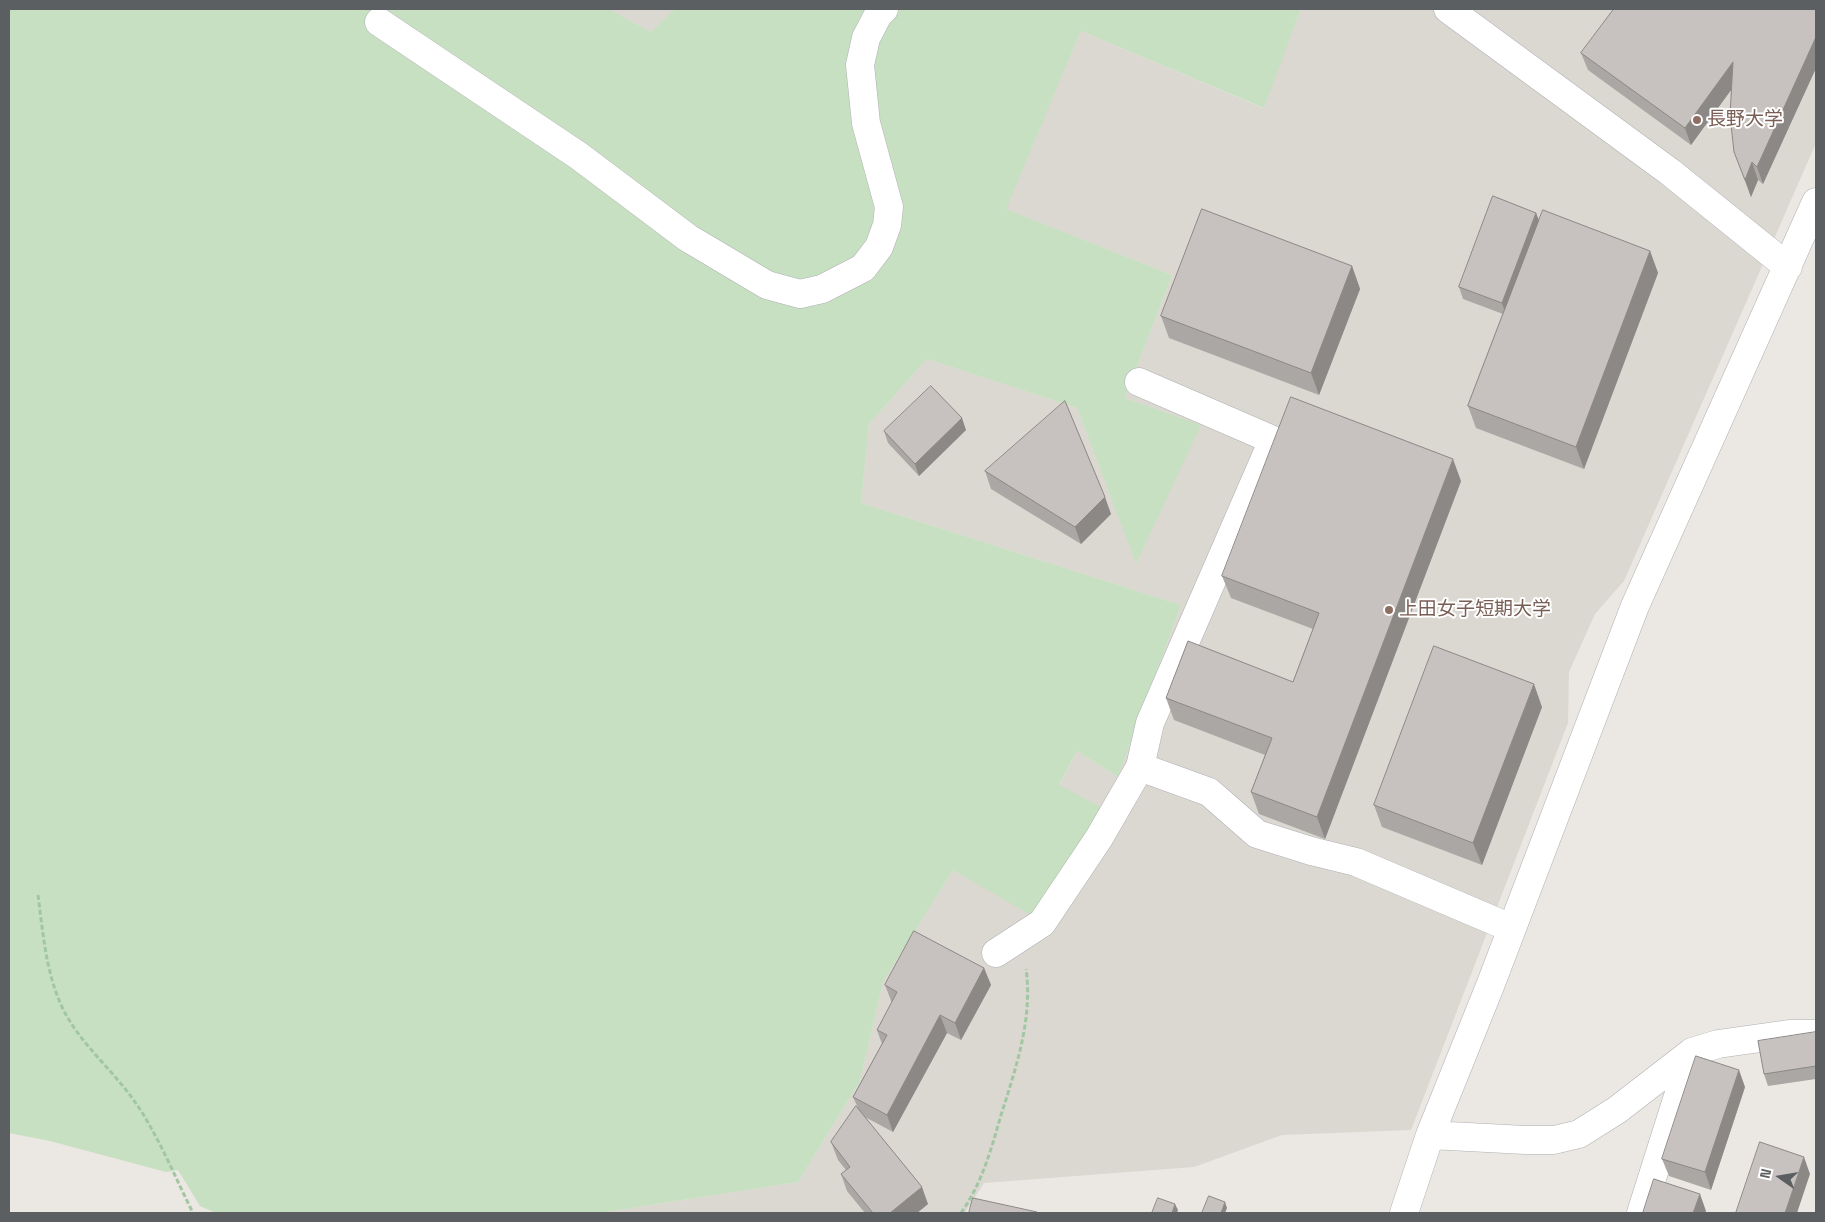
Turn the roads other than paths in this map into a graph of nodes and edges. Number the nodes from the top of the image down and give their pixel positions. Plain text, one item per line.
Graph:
1 (884, 9) edge
2 (1448, 9) edge
3 (379, 22) dead end
4 (1816, 202) edge
5 (1788, 267) junction
6 (1139, 382) dead end
7 (1140, 768) junction
8 (1512, 928) junction
9 (1007, 946) road end
10 (1816, 1034) edge
11 (1692, 1052) junction
12 (1430, 1134) junction
13 (1404, 1213) edge
14 (1641, 1213) edge

1 - 3 street
2 - 5 street
4 - 5 street
5 - 8 street
6 - 7 street
7 - 8 street
7 - 9 street
8 - 12 street
10 - 11 street
11 - 12 street
11 - 14 street
12 - 13 street

